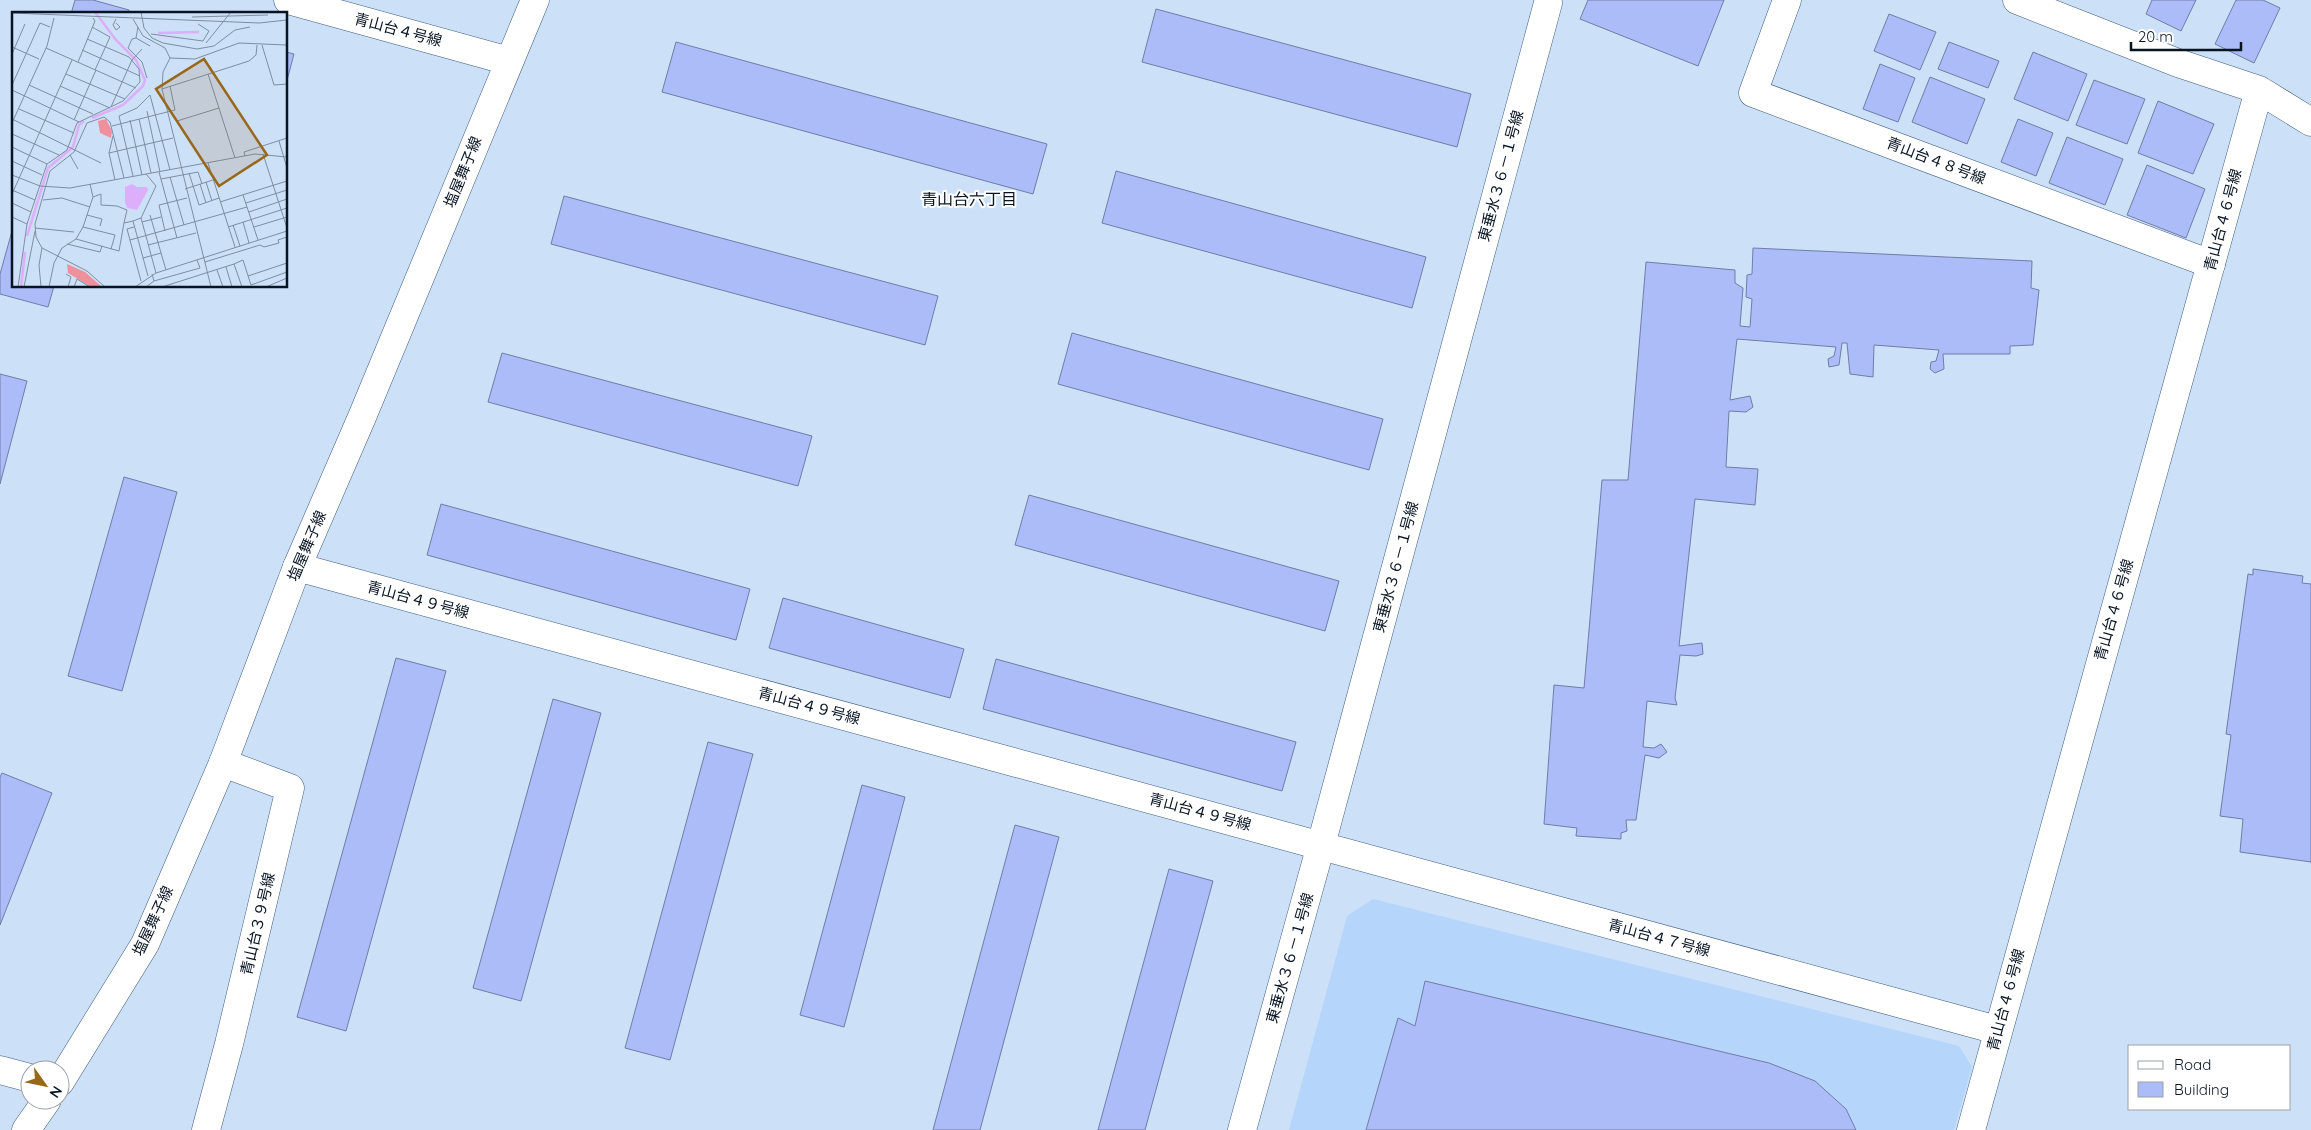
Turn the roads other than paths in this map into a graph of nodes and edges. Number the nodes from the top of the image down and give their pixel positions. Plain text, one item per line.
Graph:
1 (288, 0) edge
2 (534, 0) edge
3 (1787, 0) edge
4 (2018, 0) edge
5 (1548, 3) dead end
6 (509, 61) junction
7 (2259, 90) junction
8 (2311, 122) edge
9 (2211, 264) junction
10 (297, 568) junction
11 (223, 763) junction
12 (1321, 845) junction
13 (1997, 1030) junction
14 (70, 1066) edge
15 (0, 1070) edge
16 (20, 1075) edge
17 (40, 1110) edge
18 (26, 1130) edge
19 (206, 1130) edge
20 (1242, 1130) edge
21 (1971, 1130) edge

1 - 6 street, 青山台４号線
2 - 6 street, 塩屋舞子線
3 - 9 street, 青山台４８号線
4 - 7 street
5 - 12 street, 東垂水３６－１号線
6 - 10 street, 塩屋舞子線
7 - 8 street
7 - 9 street, 青山台４６号線
9 - 13 street, 青山台４６号線
10 - 11 street, 塩屋舞子線
10 - 12 street, 青山台４９号線
11 - 14 street, 塩屋舞子線
11 - 19 street, 青山台３９号線
12 - 13 street, 青山台４７号線
12 - 20 street, 東垂水３６－１号線
13 - 21 street, 青山台４６号線
15 - 16 street
17 - 18 street

